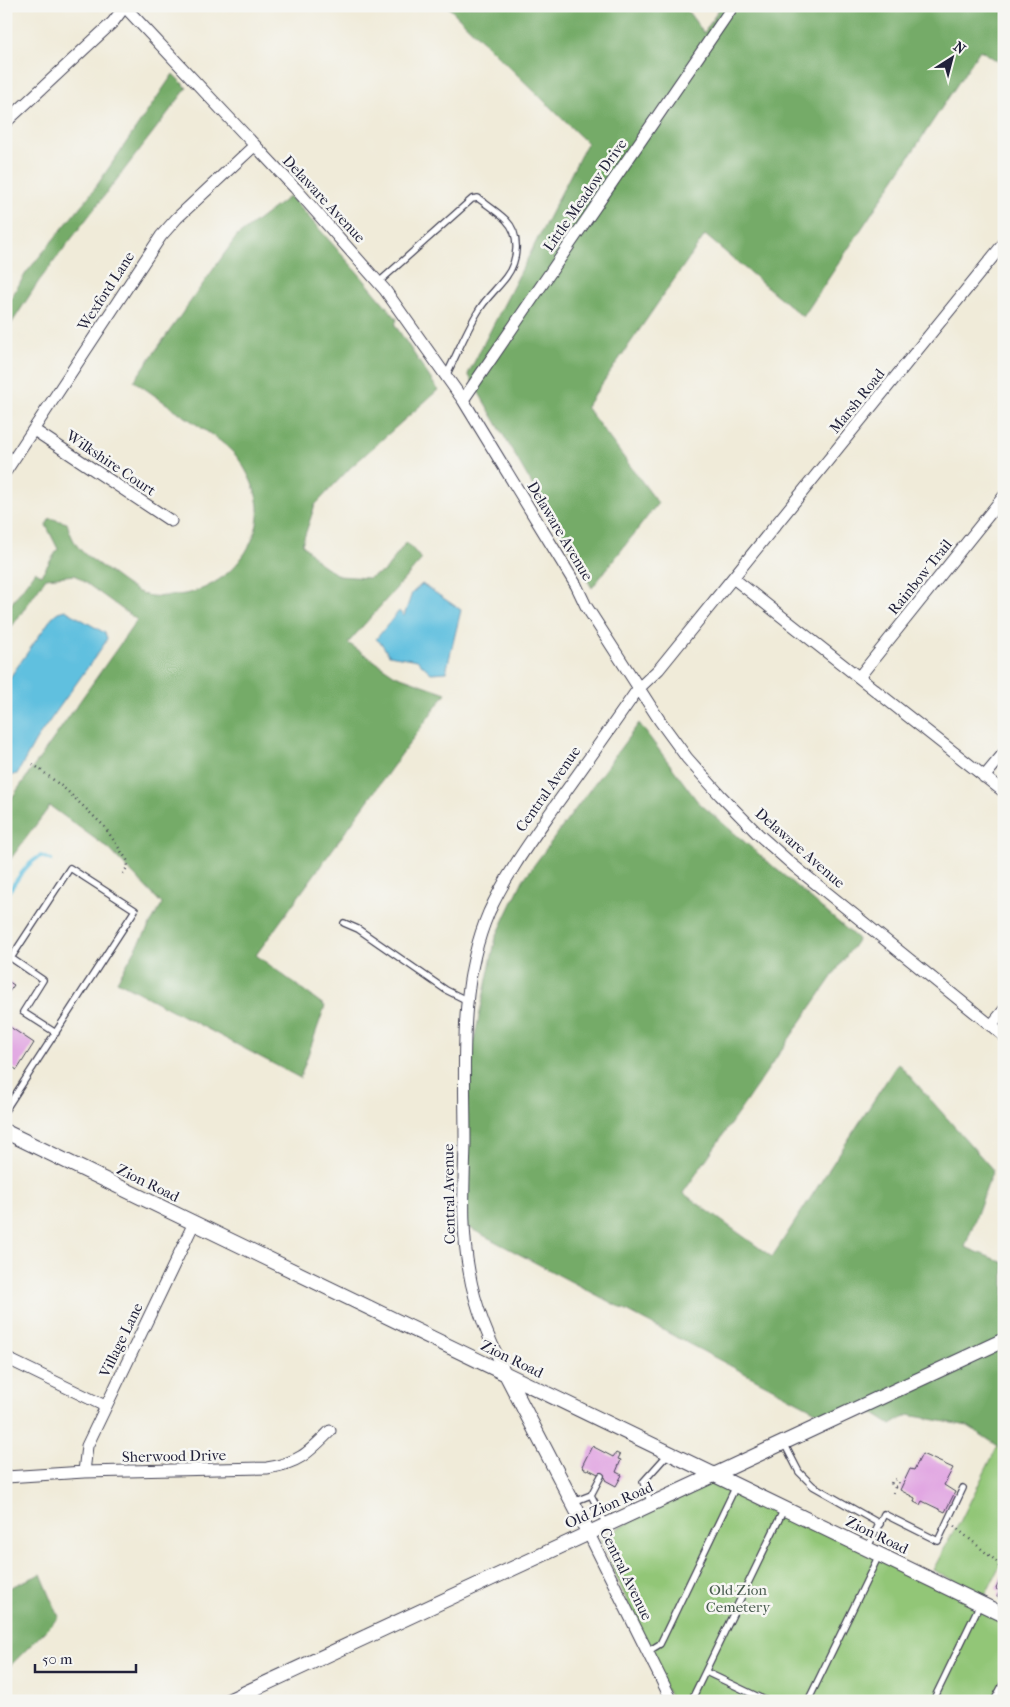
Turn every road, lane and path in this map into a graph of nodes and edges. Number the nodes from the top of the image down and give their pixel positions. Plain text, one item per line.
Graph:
1 (124, 6) edge
2 (733, 6) edge
3 (6, 122) edge
4 (254, 146) junction
5 (1004, 243) edge
6 (379, 282) junction
7 (446, 376) junction
8 (463, 400) junction
9 (34, 430) junction
10 (6, 471) edge
11 (1004, 496) edge
12 (171, 522) dead end
13 (733, 578) junction
14 (859, 677) junction
15 (638, 689) junction
16 (1004, 753) edge
17 (33, 764) dead end
18 (984, 777) junction
19 (1004, 792) edge
20 (121, 877) dead end
21 (344, 923) dead end
22 (466, 1000) junction
23 (1004, 1010) edge
24 (991, 1026) junction
25 (56, 1033) junction
26 (1004, 1036) edge
27 (6, 1109) edge
28 (6, 1132) edge
29 (194, 1223) junction
30 (1004, 1340) edge
31 (6, 1358) edge
32 (506, 1374) junction
33 (105, 1406) junction
34 (330, 1430) dead end
35 (784, 1443) junction
36 (669, 1453) junction
37 (84, 1472) junction
38 (714, 1475) junction
39 (601, 1476) dead end
40 (6, 1477) edge
41 (736, 1486) junction
42 (895, 1487) dead end
43 (963, 1488) dead end
44 (893, 1493) dead end
45 (590, 1495) junction
46 (573, 1502) junction
47 (651, 1504) junction
48 (784, 1508) junction
49 (606, 1524) junction
50 (880, 1524) junction
51 (953, 1525) dead end
52 (588, 1532) junction
53 (873, 1552) junction
54 (1003, 1574) edge
55 (980, 1603) junction
56 (1004, 1615) edge
57 (647, 1652) junction
58 (706, 1672) junction
59 (1004, 1682) edge
60 (228, 1701) edge
61 (672, 1701) edge
62 (691, 1701) edge
63 (767, 1701) edge
64 (808, 1701) edge
65 (933, 1701) edge
66 (994, 1701) edge

1 - 3 street
1 - 4 street, Delaware Avenue
2 - 8 street, Little Meadow Drive
4 - 6 street, Delaware Avenue
4 - 9 street, Wexford Lane
5 - 13 street, Marsh Road
6 - 7 street, Delaware Avenue
6 - 7 lane
7 - 8 street, Delaware Avenue
8 - 15 street, Delaware Avenue
9 - 10 street, Wexford Lane
9 - 12 street, Wilkshire Court
11 - 14 street, Rainbow Trail
13 - 14 street
13 - 15 street, Marsh Road
14 - 18 street
15 - 22 street, Central Avenue
15 - 24 street, Delaware Avenue
16 - 18 street
17 - 20 path
18 - 19 street
21 - 22 lane
22 - 32 street, Central Avenue
23 - 24 street
24 - 26 street, Delaware Avenue
25 - 25 lane
25 - 27 lane
28 - 29 street, Zion Road
29 - 32 street, Zion Road
29 - 33 street, Village Lane
30 - 35 street, Old Zion Road
31 - 33 street
32 - 36 street, Zion Road
32 - 46 street, Central Avenue
33 - 37 street, Village Lane
34 - 37 street, Sherwood Drive
35 - 38 street, Old Zion Road
35 - 50 lane
36 - 38 street, Zion Road
36 - 47 lane
37 - 40 street, Sherwood Drive
38 - 41 street, Zion Road
38 - 47 street, Old Zion Road
39 - 45 lane
41 - 48 street, Zion Road
41 - 57 lane
42 - 44 path
43 - 50 lane
45 - 46 lane
45 - 49 lane
46 - 52 street, Central Avenue
47 - 49 street, Old Zion Road
48 - 53 street, Zion Road
48 - 58 lane
49 - 52 street, Old Zion Road
50 - 53 lane
51 - 54 path
52 - 57 street, Central Avenue
52 - 60 street, Old Zion Road
53 - 55 street, Zion Road
53 - 64 lane
55 - 56 street, Zion Road
55 - 65 lane
57 - 61 street, Central Avenue
58 - 62 lane
58 - 63 lane
59 - 66 lane

